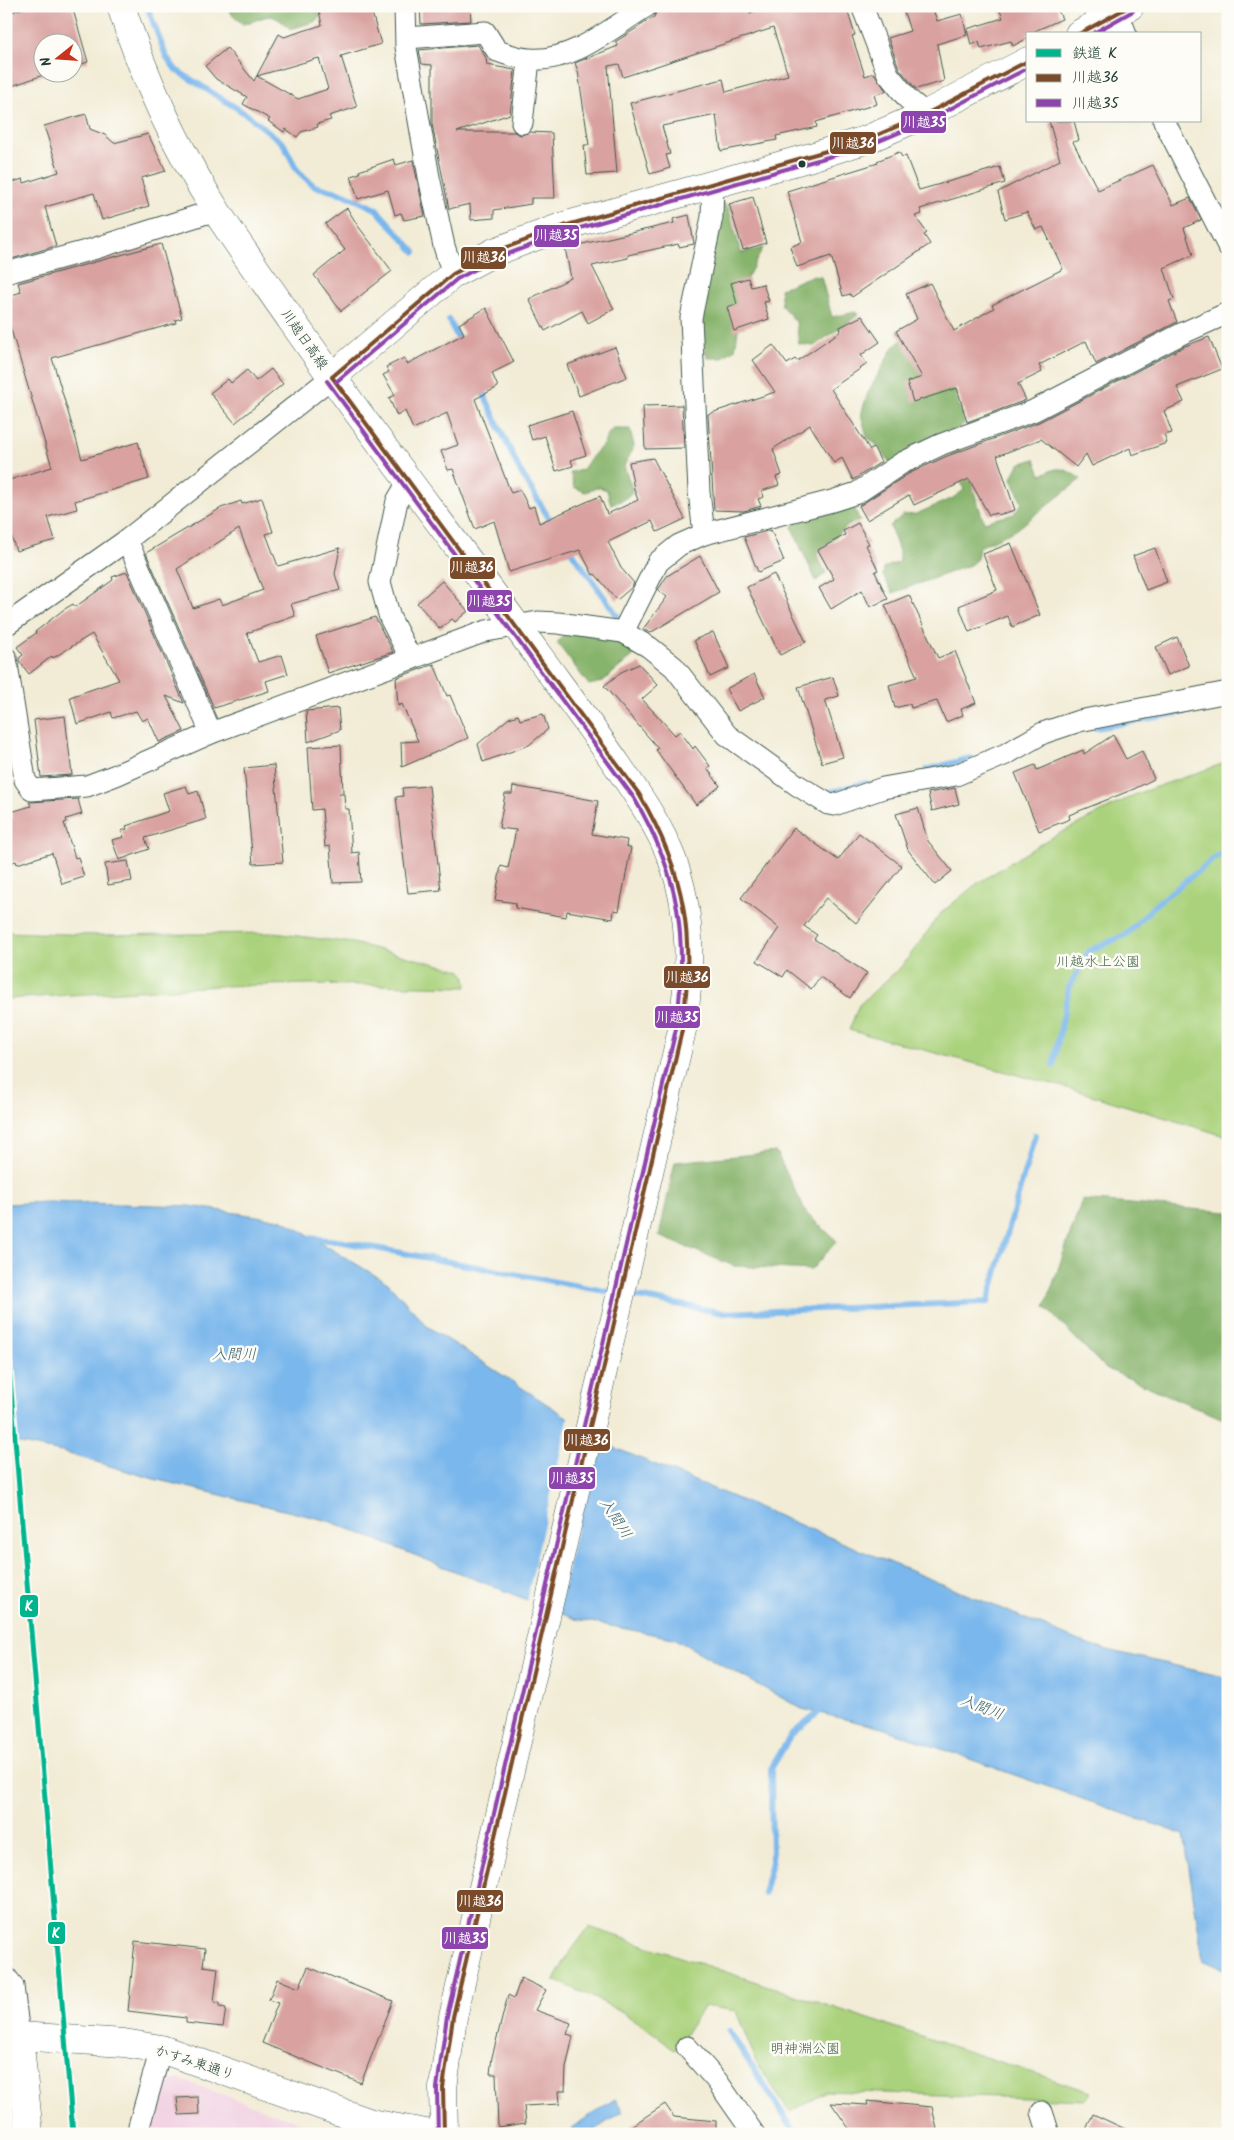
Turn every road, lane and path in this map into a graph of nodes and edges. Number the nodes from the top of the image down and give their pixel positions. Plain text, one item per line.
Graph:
1 (122, 6) edge
2 (405, 6) edge
3 (647, 6) edge
4 (862, 6) edge
5 (1125, 18) edge
6 (1085, 32) edge
7 (407, 38) junction
8 (529, 60) junction
9 (1026, 62) edge
10 (926, 114) junction
11 (1165, 122) edge
12 (522, 123) dead end
13 (713, 183) junction
14 (216, 210) junction
15 (1228, 246) edge
16 (6, 273) edge
17 (454, 274) junction
18 (1228, 313) edge
19 (332, 377) junction
20 (408, 482) junction
21 (704, 534) junction
22 (127, 540) junction
23 (6, 625) edge
24 (517, 625) junction
25 (624, 632) junction
26 (6, 658) edge
27 (411, 658) junction
28 (1228, 692) edge
29 (211, 733) junction
30 (6, 1976) edge
31 (19, 2036) junction
32 (687, 2047) dead end
33 (161, 2049) junction
34 (1042, 2112) dead end
35 (29, 2134) edge
36 (138, 2134) edge
37 (431, 2134) edge
38 (444, 2134) edge
39 (754, 2134) edge
40 (1049, 2134) edge

1 - 14 main road, 川越日高線
2 - 7 street
3 - 8 street
4 - 10 street
5 - 6 main road
7 - 8 street
7 - 17 street
8 - 12 street
9 - 10 main road
10 - 13 main road
11 - 15 street
13 - 17 main road
13 - 21 street
14 - 16 street
14 - 19 main road, 川越日高線
17 - 19 main road
18 - 21 street
19 - 20 main road, 川越日高線
19 - 22 street
20 - 24 main road, 川越日高線
20 - 27 street
21 - 25 street
22 - 23 street
22 - 29 street
24 - 25 street
24 - 27 street
24 - 38 main road, 川越日高線
25 - 28 street
26 - 29 street
27 - 29 street
30 - 31 street
31 - 33 main road, かすみ東通り
31 - 35 main road
32 - 39 street
33 - 36 street
33 - 37 main road, かすみ東通り
34 - 40 street

